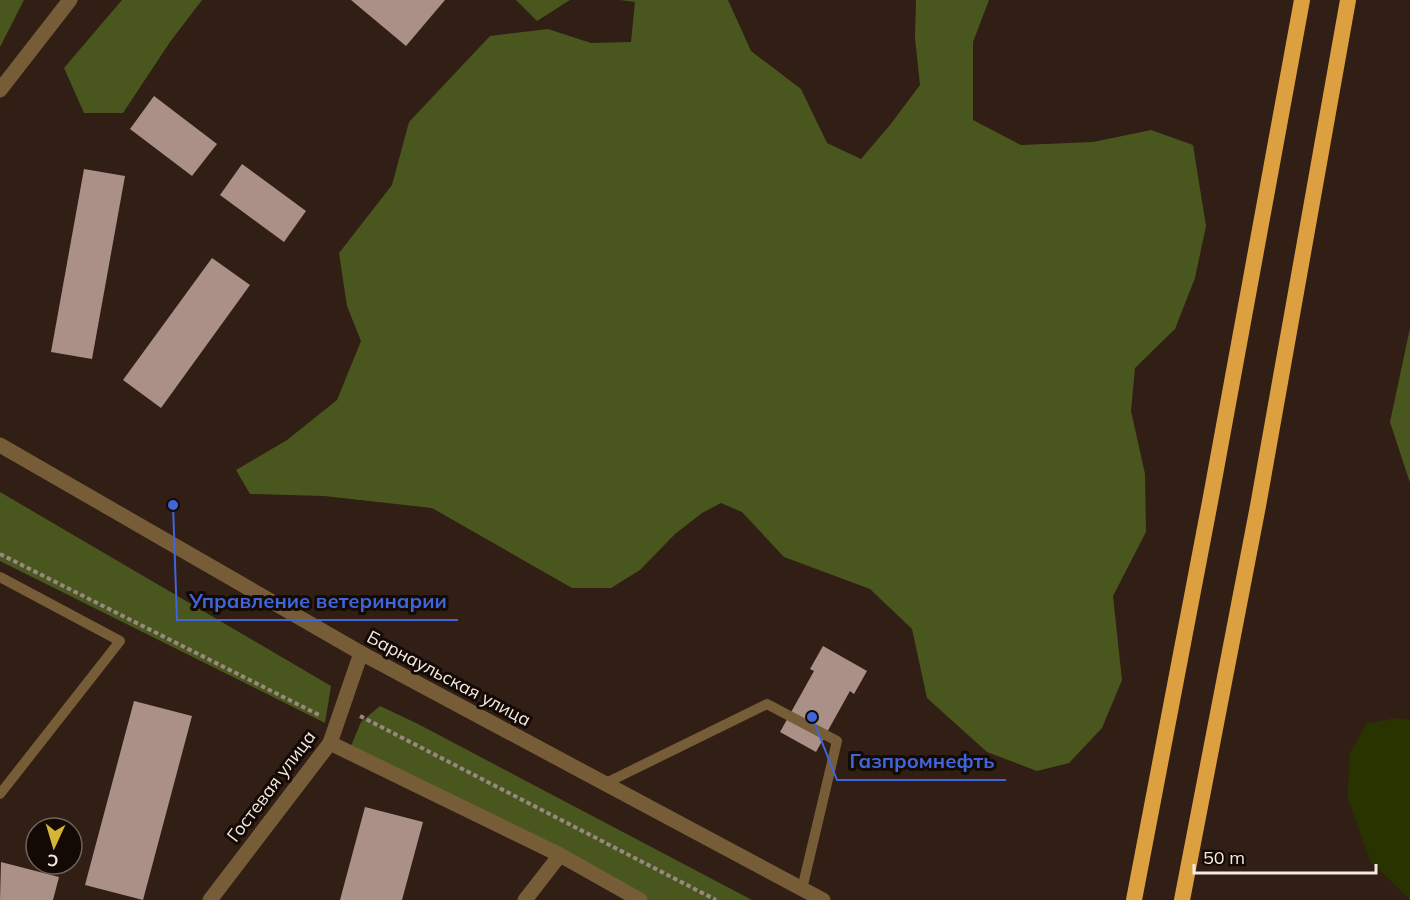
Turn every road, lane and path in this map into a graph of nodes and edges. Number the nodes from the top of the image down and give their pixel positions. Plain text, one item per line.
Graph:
1 (70, 0) edge
2 (1302, 0) edge
3 (1348, 0) edge
4 (0, 90) edge
5 (0, 445) edge
6 (0, 577) edge
7 (361, 653) junction
8 (330, 743) junction
9 (606, 783) junction
10 (0, 794) edge
11 (560, 855) junction
12 (802, 889) junction
13 (210, 900) edge
14 (525, 900) edge
15 (640, 900) edge
16 (823, 900) edge
17 (1134, 900) edge
18 (1182, 900) edge

1 - 4 street
2 - 17 highway
3 - 18 highway
5 - 7 street, Барнаульская улица
6 - 10 lane
7 - 8 street, Гостевая улица
7 - 9 street, Барнаульская улица
8 - 11 street
8 - 13 street, Гостевая улица
9 - 12 street, Барнаульская улица
9 - 12 lane
11 - 14 street
11 - 15 street
12 - 16 street, Барнаульская улица

